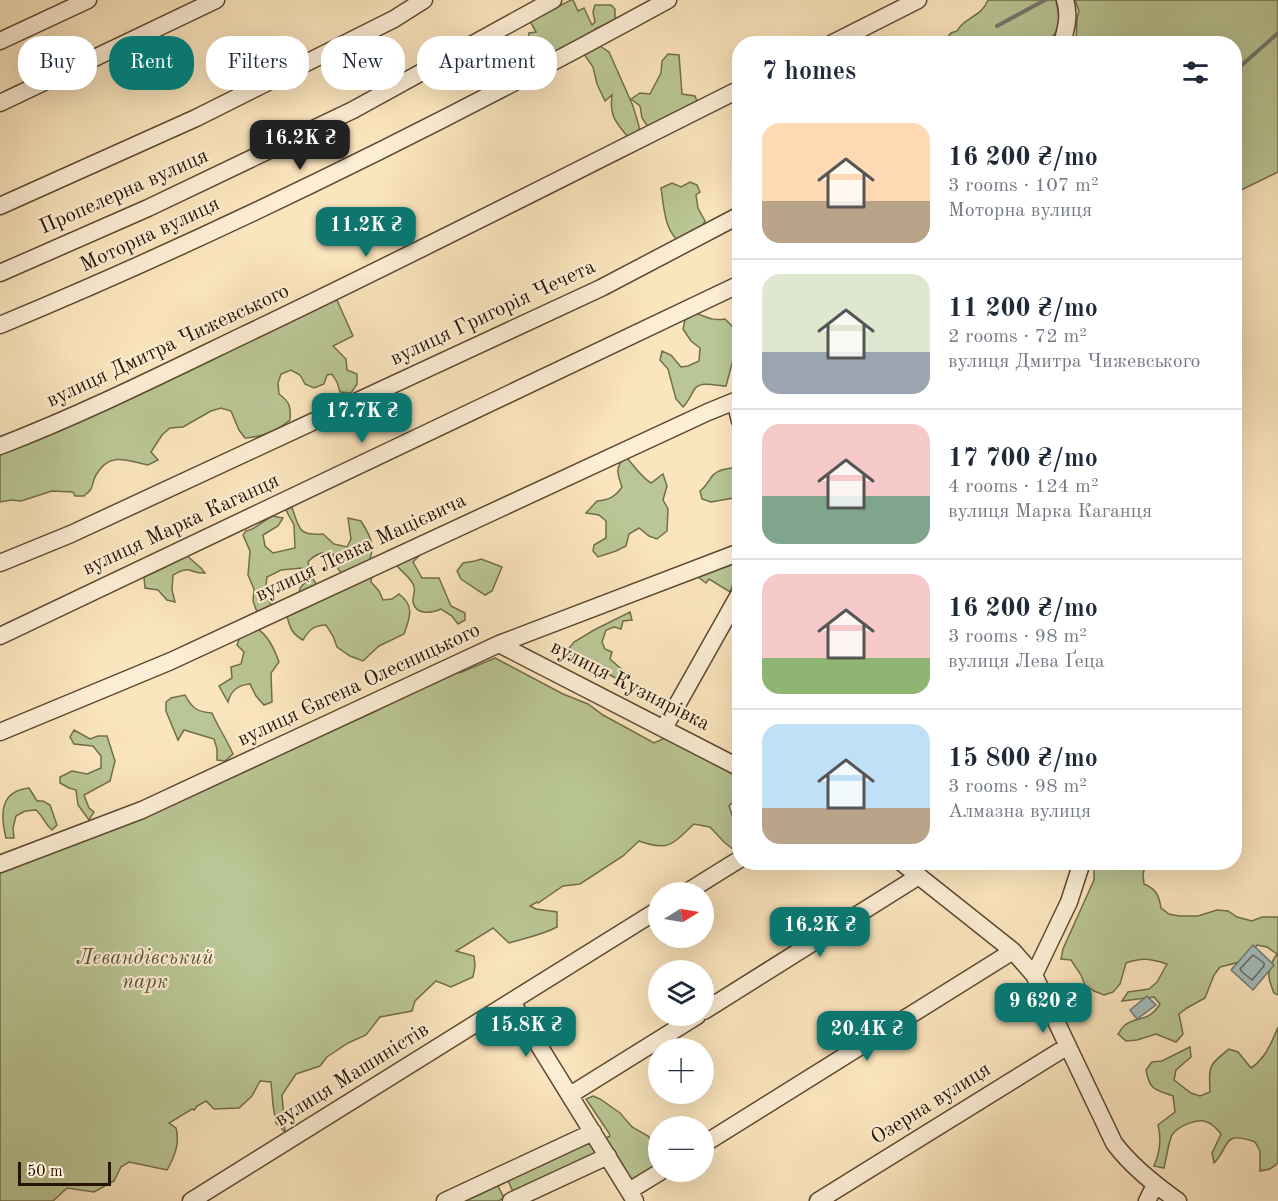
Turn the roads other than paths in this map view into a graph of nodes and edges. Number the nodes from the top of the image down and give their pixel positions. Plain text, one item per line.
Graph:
1 (88, 0) edge
2 (216, 0) edge
3 (424, 0) edge
4 (553, 0) edge
5 (668, 0) edge
6 (918, 0) edge
7 (1065, 0) edge
8 (847, 36) edge
9 (1062, 36) edge
10 (0, 41) edge
11 (732, 93) edge
12 (0, 102) edge
13 (0, 206) edge
14 (732, 219) edge
15 (0, 273) edge
16 (732, 288) edge
17 (0, 325) edge
18 (732, 402) edge
19 (0, 446) edge
20 (732, 555) edge
21 (0, 563) edge
22 (732, 612) edge
23 (0, 636) edge
24 (499, 644) junction
25 (664, 728) junction
26 (0, 732) edge
27 (732, 764) edge
28 (0, 864) edge
29 (732, 864) edge
30 (911, 870) edge
31 (1079, 870) edge
32 (919, 876) junction
33 (703, 882) edge
34 (648, 916) edge
35 (1013, 951) junction
36 (1034, 975) junction
37 (512, 1002) junction
38 (714, 1005) edge
39 (681, 1026) edge
40 (1068, 1046) junction
41 (570, 1095) junction
42 (593, 1132) junction
43 (714, 1138) edge
44 (608, 1156) junction
45 (648, 1182) edge
46 (1155, 1185) junction
47 (632, 1196) edge
48 (191, 1201) edge
49 (445, 1201) edge
50 (511, 1201) edge
51 (818, 1201) edge
52 (1147, 1201) edge
53 (1178, 1201) edge

1 - 10 street
2 - 12 street
3 - 13 street
4 - 15 street, Пропелерна вулиця
5 - 17 street, Моторна вулиця
6 - 8 street
7 - 9 street
11 - 19 street, вулиця Дмитра Чижевського
14 - 21 street, вулиця Григорія Чечета
16 - 23 street, вулиця Марка Каганця
18 - 26 street, вулиця Левка Мацієвича
20 - 24 street, вулиця Євгена Олесницького
22 - 25 street
24 - 25 street, вулиця Кузнярівка
24 - 28 street, вулиця Євгена Олесницького
25 - 27 street, вулиця Кузнярівка
29 - 33 street
30 - 32 street
31 - 36 street
32 - 35 street
32 - 38 street
34 - 37 street, вулиця Машиністів
35 - 36 street
35 - 43 street
36 - 40 street
37 - 41 street
37 - 48 street, вулиця Машиністів
39 - 41 street
40 - 46 street
40 - 51 street, Озерна вулиця
41 - 42 street
42 - 44 street
42 - 49 street
44 - 47 street
44 - 50 street
45 - 47 street
46 - 52 street
46 - 53 street

